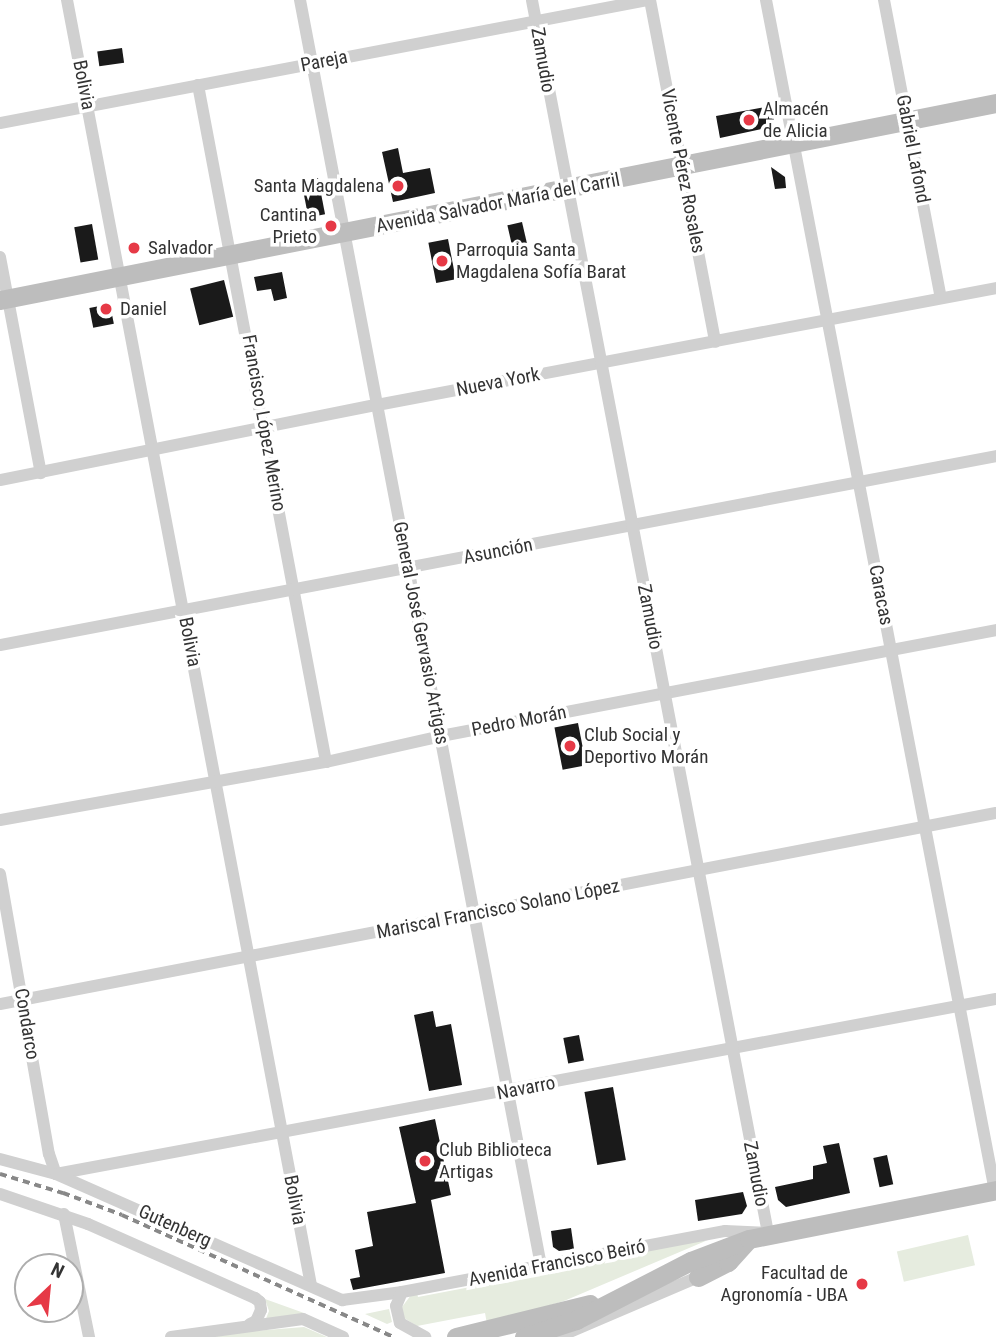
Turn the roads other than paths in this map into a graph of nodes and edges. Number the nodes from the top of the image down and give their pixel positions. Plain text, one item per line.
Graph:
1 (67, 0) edge
2 (300, 0) edge
3 (532, 0) edge
4 (649, 0) edge
5 (766, 0) edge
6 (884, 0) edge
7 (536, 21) junction
8 (311, 63) junction
9 (198, 85) junction
10 (996, 103) edge
11 (88, 105) junction
12 (908, 121) junction
13 (0, 123) edge
14 (793, 144) junction
15 (682, 166) junction
16 (567, 189) junction
17 (345, 233) junction
18 (233, 254) junction
19 (0, 257) edge
20 (120, 277) junction
21 (996, 288) edge
22 (941, 298) junction
23 (4, 299) edge
24 (827, 319) junction
25 (715, 342) junction
26 (600, 362) junction
27 (377, 405) junction
28 (265, 427) junction
29 (154, 450) junction
30 (996, 456) edge
31 (40, 472) junction
32 (0, 480) edge
33 (859, 482) junction
34 (633, 525) junction
35 (408, 568) junction
36 (294, 590) junction
37 (184, 611) junction
38 (996, 630) edge
39 (0, 645) edge
40 (891, 650) junction
41 (665, 694) junction
42 (440, 736) junction
43 (326, 762) junction
44 (216, 781) junction
45 (996, 813) edge
46 (0, 820) edge
47 (925, 826) junction
48 (697, 870) junction
49 (0, 874) edge
50 (476, 913) junction
51 (250, 956) junction
52 (23, 999) junction
53 (996, 999) edge
54 (0, 1004) edge
55 (958, 1007) junction
56 (733, 1049) junction
57 (509, 1091) junction
58 (282, 1134) junction
59 (0, 1159) edge
60 (56, 1174) junction
61 (995, 1191) edge
62 (0, 1194) edge
63 (64, 1214) junction
64 (768, 1233) junction
65 (749, 1239) junction
66 (541, 1266) junction
67 (698, 1277) joint
68 (311, 1285) junction
69 (402, 1292) junction
70 (628, 1294) junction
71 (347, 1300) joint
72 (250, 1324) junction
73 (89, 1337) edge
74 (171, 1337) edge
75 (342, 1337) edge
76 (425, 1337) edge
77 (456, 1337) edge
78 (524, 1337) edge
79 (558, 1337) edge

1 - 11 street, Bolivia
2 - 8 street, General José Gervasio Artigas
3 - 7 street, Zamudio
4 - 7 street, Pareja
4 - 15 street, Vicente Pérez Rosales
5 - 14 street, Caracas
6 - 12 street, Gabriel Lafond
7 - 8 street, Pareja
7 - 16 street, Zamudio
8 - 9 street, Pareja
8 - 17 street, General José Gervasio Artigas
9 - 11 street, Pareja
9 - 18 street, Francisco López Merino
10 - 12 main road, Avenida Salvador María del Carril
11 - 13 street, Pareja
11 - 20 street, Bolivia
12 - 14 main road, Avenida Salvador María del Carril
12 - 22 street, Gabriel Lafond
14 - 15 main road, Avenida Salvador María del Carril
14 - 24 street, Caracas
15 - 16 main road, Avenida Salvador María del Carril
15 - 25 street, Vicente Pérez Rosales
16 - 17 main road, Avenida Salvador María del Carril
16 - 26 street, Zamudio
17 - 18 main road, Avenida Salvador María del Carril
17 - 27 street, General José Gervasio Artigas
18 - 20 main road, Avenida Salvador María del Carril
18 - 28 street, Francisco López Merino
19 - 23 street
20 - 23 main road, Avenida Salvador María del Carril
20 - 29 street, Bolivia
21 - 22 street, Nueva York
22 - 24 street, Nueva York
23 - 31 street
24 - 25 street, Nueva York
24 - 33 street, Caracas
25 - 26 street, Nueva York
26 - 27 street, Nueva York
26 - 34 street, Zamudio
27 - 28 street, Nueva York
27 - 35 street, General José Gervasio Artigas
28 - 29 street, Nueva York
28 - 36 street, Francisco López Merino
29 - 31 street, Nueva York
29 - 37 street, Bolivia
30 - 33 street, Asunción
31 - 32 street, Nueva York
33 - 34 street, Asunción
33 - 40 street, Caracas
34 - 35 street, Asunción
34 - 41 street, Zamudio
35 - 36 street, Asunción
35 - 42 street, General José Gervasio Artigas
36 - 37 street, Asunción
36 - 43 street, Francisco López Merino
37 - 39 street, Asunción
37 - 44 street, Bolivia
38 - 40 street, Pedro Morán
40 - 41 street, Pedro Morán
40 - 47 street, Caracas
41 - 42 street, Pedro Morán
41 - 48 street, Zamudio
42 - 43 street, Pedro Morán
42 - 50 street, General José Gervasio Artigas
43 - 44 street, Pedro Morán
44 - 46 street, Pedro Morán
44 - 51 street, Bolivia
45 - 47 street, Mariscal Francisco Solano López
47 - 48 street, Mariscal Francisco Solano López
47 - 55 street, Caracas
48 - 50 street, Mariscal Francisco Solano López
48 - 56 street, Zamudio
49 - 52 street, Condarco
50 - 51 street, Mariscal Francisco Solano López
50 - 57 street, General José Gervasio Artigas
51 - 52 street, Mariscal Francisco Solano López
51 - 58 street, Bolivia
52 - 54 street, Mariscal Francisco Solano López
52 - 60 street, Condarco
53 - 55 street, Navarro
55 - 56 street, Navarro
55 - 61 street, Caracas
56 - 57 street, Navarro
56 - 64 street, Zamudio
57 - 58 street, Navarro
57 - 66 street, General José Gervasio Artigas
58 - 60 street, Navarro
58 - 68 street, Bolivia
59 - 60 street, Gutenberg
60 - 68 street, Gutenberg
61 - 64 main road, Avenida Francisco Beiró
62 - 63 street, Gutenberg
63 - 72 street, Gutenberg
63 - 73 street
64 - 65 main road, Avenida Francisco Beiró
64 - 66 street, Avenida Francisco Beiró
65 - 67 main road
65 - 70 main road, Avenida Francisco Beiró
66 - 69 street, Avenida Francisco Beiró
67 - 79 street
68 - 71 street, Gutenberg
69 - 71 street, Avenida Francisco Beiró
69 - 76 street
70 - 77 main road
70 - 78 main road
72 - 74 street
72 - 75 street

